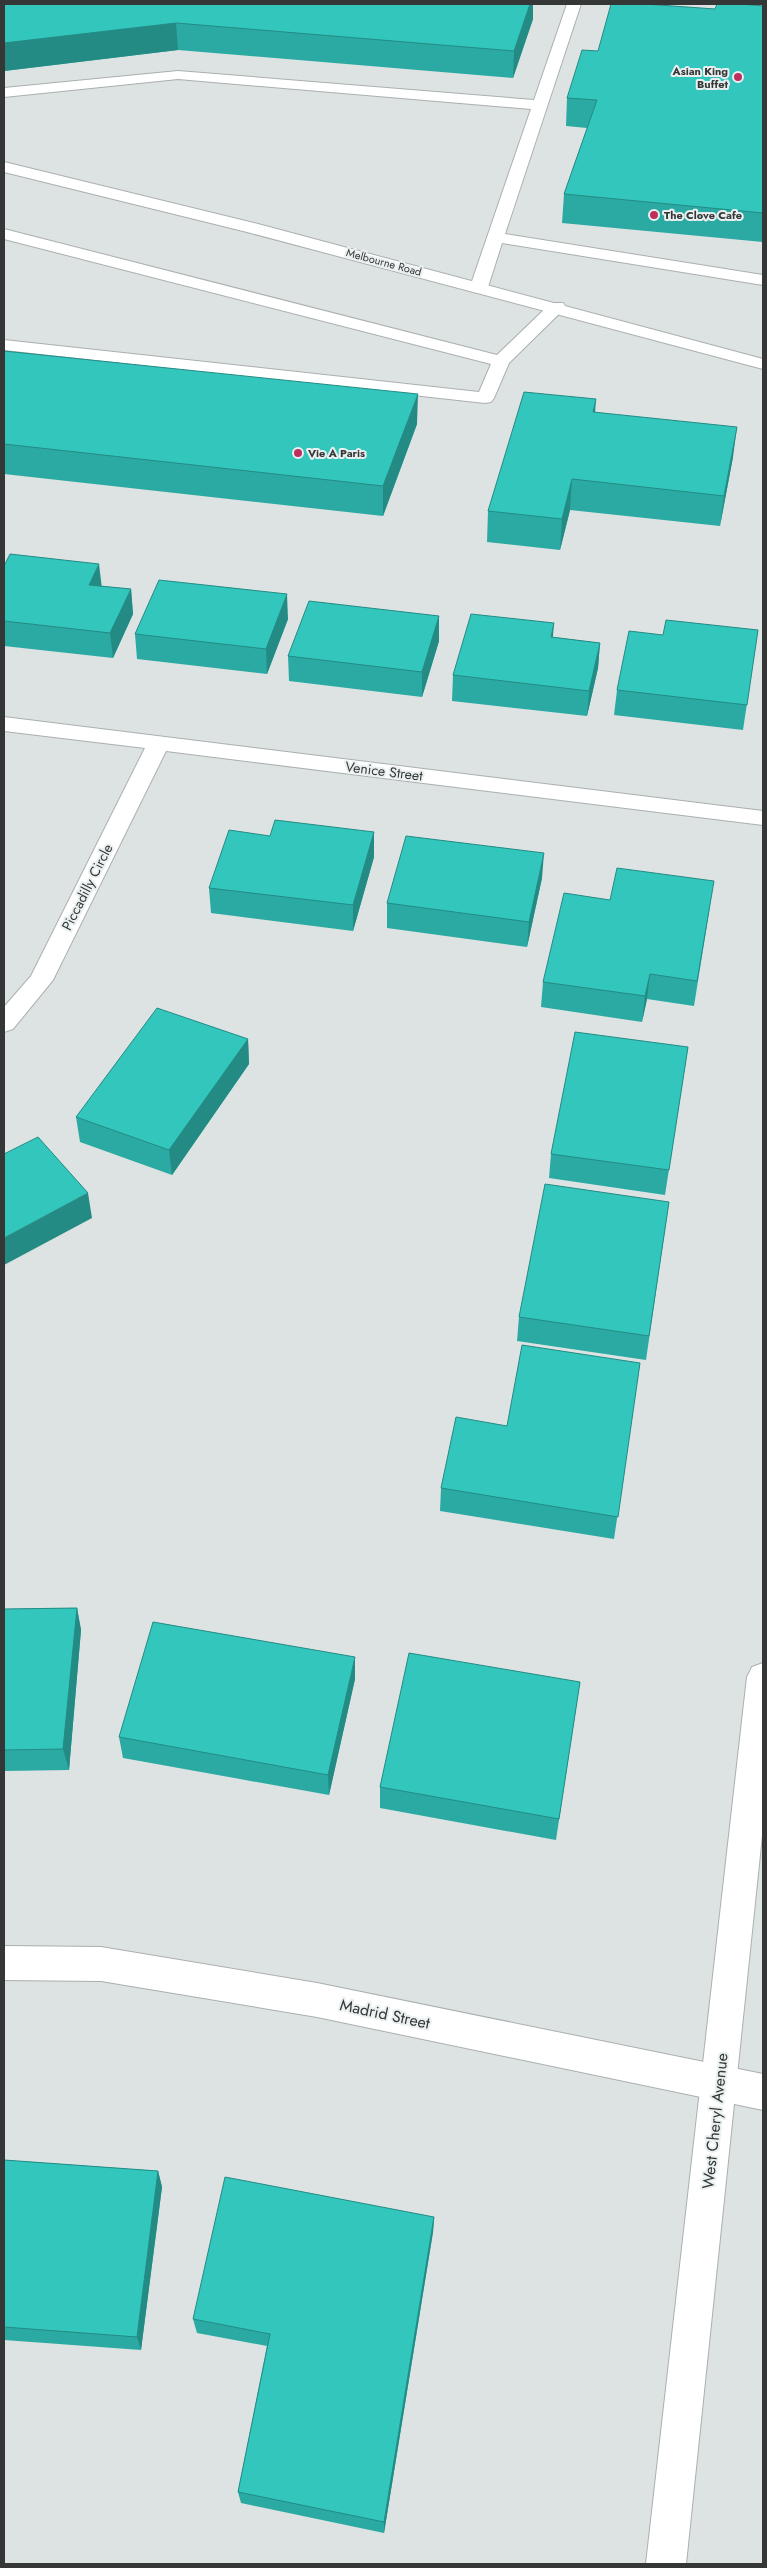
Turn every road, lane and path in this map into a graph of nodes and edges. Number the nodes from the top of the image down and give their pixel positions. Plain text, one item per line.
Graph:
1 (574, 4) edge
2 (4, 93) edge
3 (540, 105) junction
4 (4, 167) edge
5 (4, 234) edge
6 (495, 237) junction
7 (763, 280) edge
8 (479, 287) junction
9 (557, 307) junction
10 (4, 345) edge
11 (501, 361) junction
12 (763, 364) edge
13 (4, 724) edge
14 (159, 743) junction
15 (763, 818) edge
16 (4, 1023) edge
17 (763, 1677) edge
18 (4, 1963) edge
19 (719, 2083) junction
20 (763, 2092) edge
21 (666, 2564) edge

1 - 3 street
2 - 3 street
3 - 6 street
4 - 8 street, Melbourne Road
5 - 11 street
6 - 7 street
6 - 8 street
8 - 9 street, Melbourne Road
9 - 11 street
9 - 12 street, Melbourne Road
10 - 11 street
13 - 14 street, Venice Street
14 - 15 street, Venice Street
14 - 16 street, Piccadilly Circle
17 - 19 street, West Cheryl Avenue
18 - 19 street, Madrid Street
19 - 20 street, Madrid Street
19 - 21 street, West Cheryl Avenue

